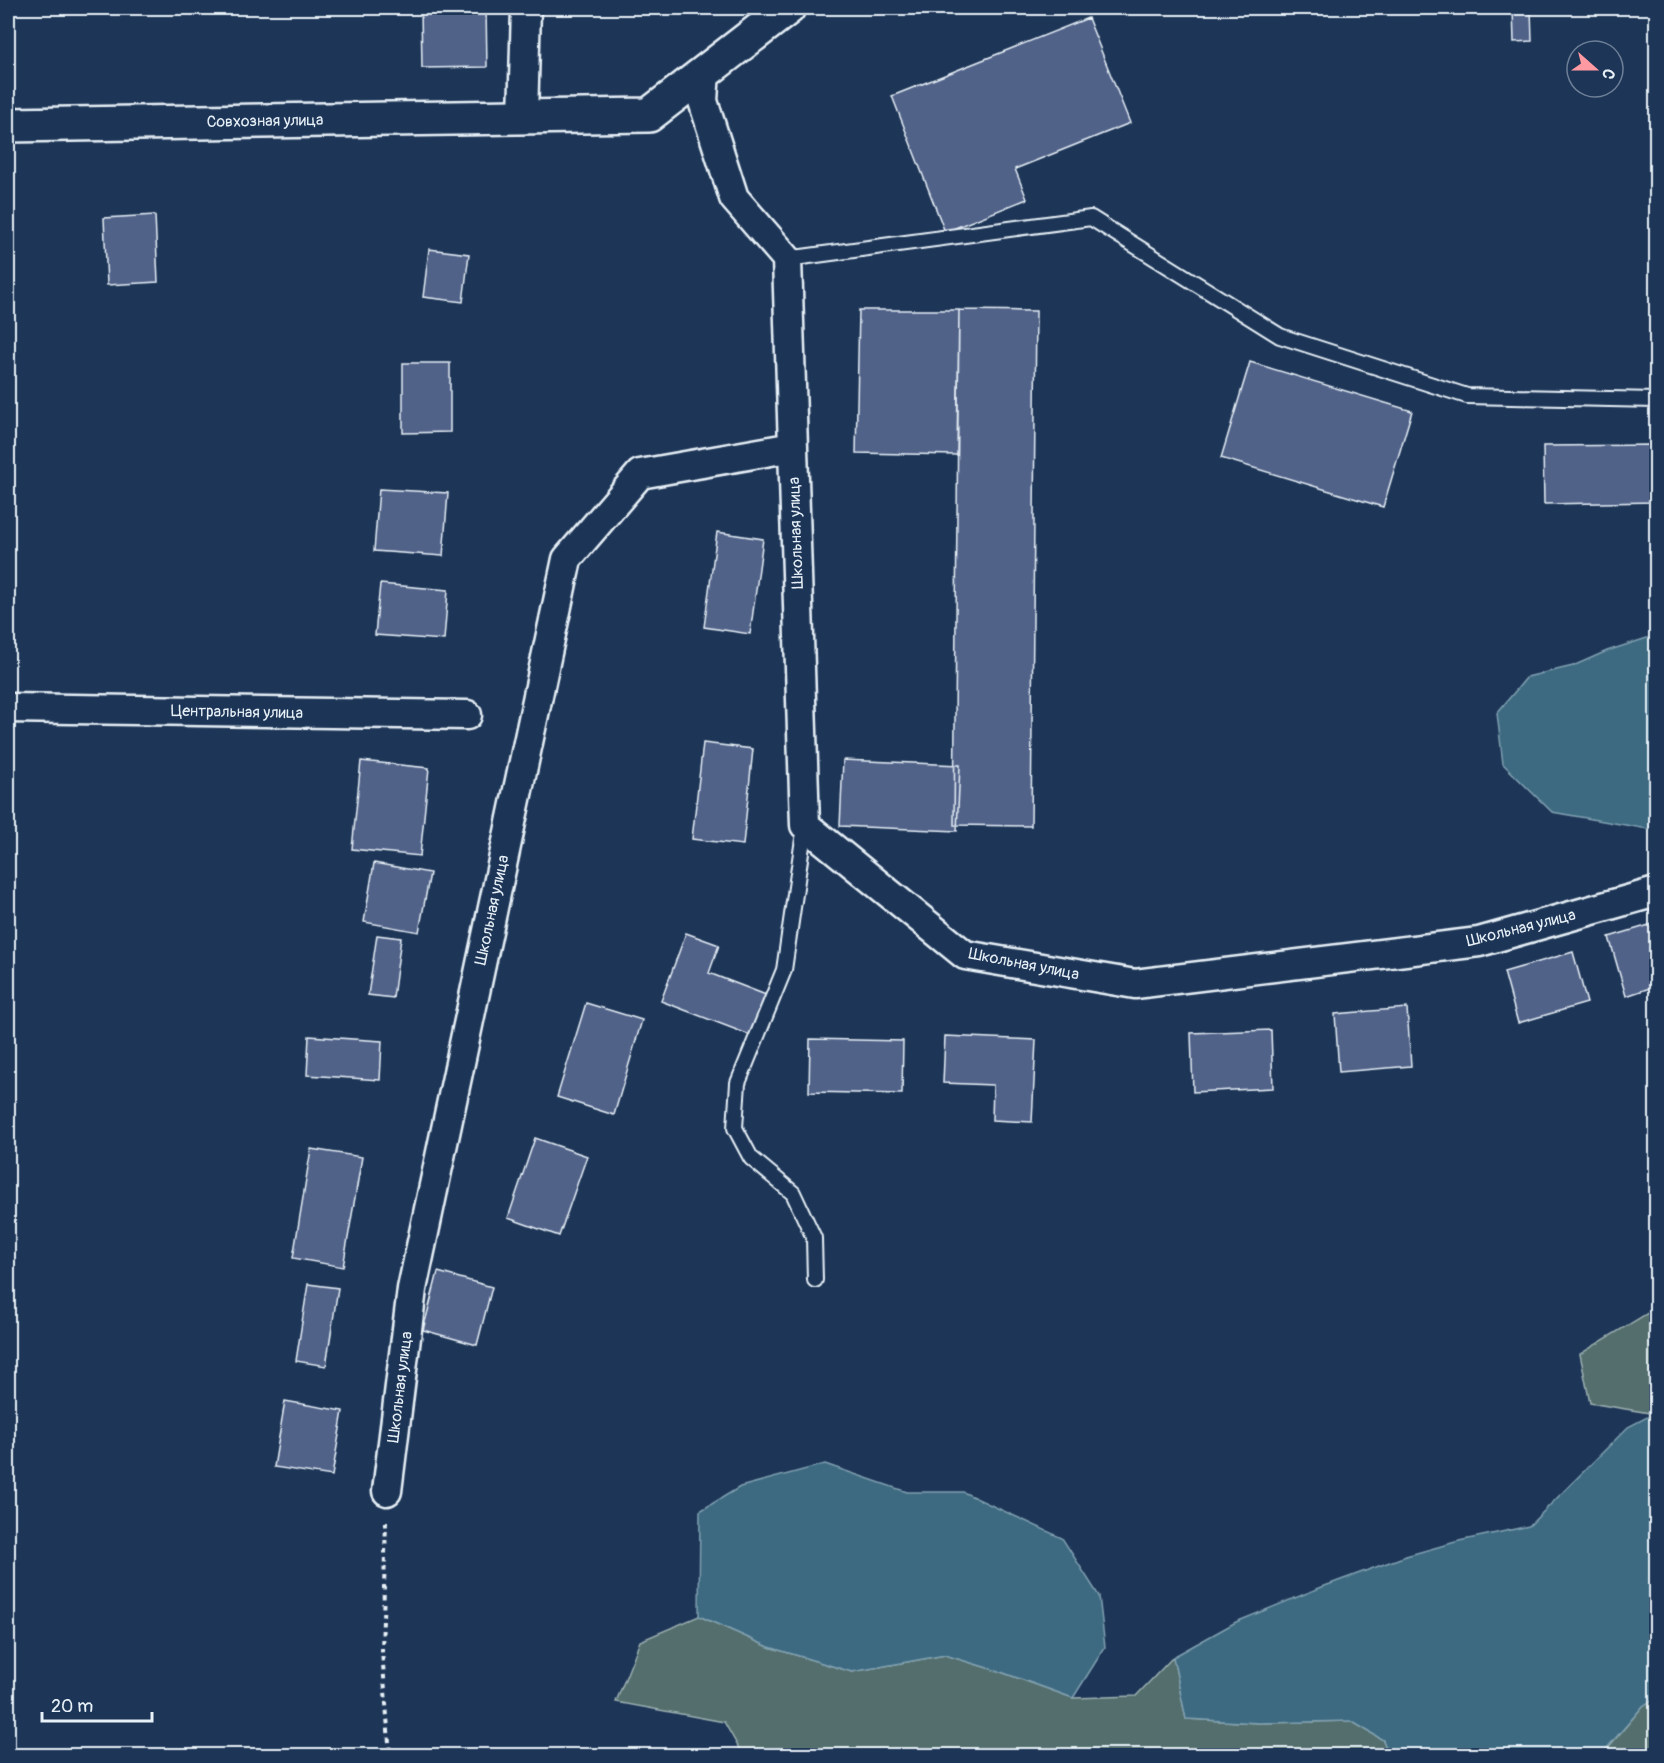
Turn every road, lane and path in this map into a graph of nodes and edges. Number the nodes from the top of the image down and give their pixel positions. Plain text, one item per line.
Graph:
1 (526, 8) edge
2 (788, 8) edge
3 (705, 71) junction
4 (523, 117) junction
5 (8, 124) edge
6 (787, 259) junction
7 (1656, 400) edge
8 (793, 447) junction
9 (8, 708) edge
10 (467, 715) dead end
11 (805, 825) junction
12 (1656, 892) edge
13 (814, 1280) dead end
14 (387, 1491) joint
15 (390, 1755) edge

1 - 4 street
2 - 3 street, Совхозная улица
3 - 4 street, Совхозная улица
3 - 6 street
4 - 5 street, Совхозная улица
6 - 7 lane
6 - 8 street, Школьная улица
8 - 11 street, Школьная улица
8 - 14 street, Школьная улица
9 - 10 street, Центральная улица
11 - 12 street, Школьная улица
11 - 13 lane
14 - 15 path

